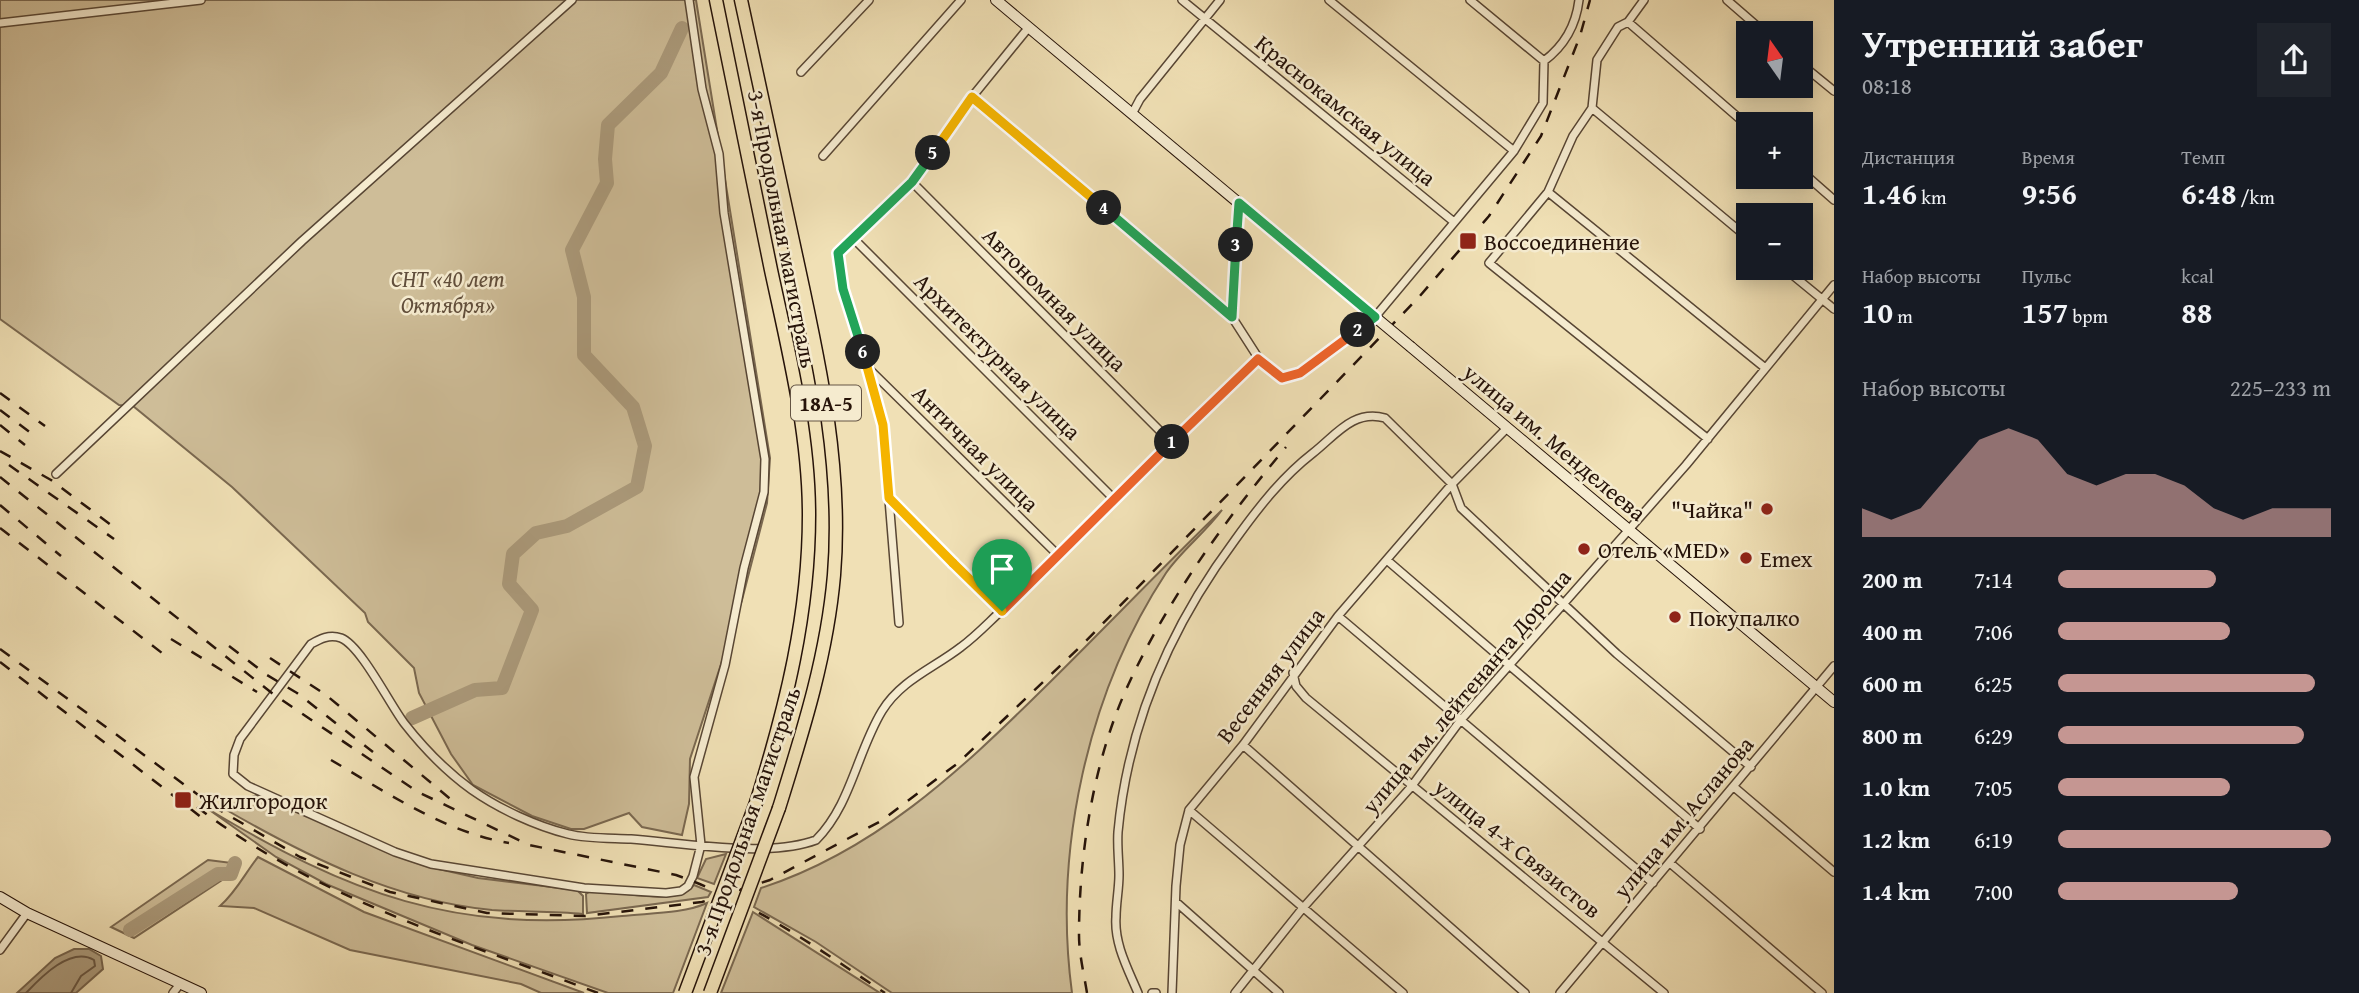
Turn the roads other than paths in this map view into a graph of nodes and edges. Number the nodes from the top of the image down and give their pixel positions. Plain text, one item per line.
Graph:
1 (201, 0) edge
2 (572, 0) edge
3 (689, 0) edge
4 (716, 0) edge
5 (741, 0) edge
6 (869, 0) edge
7 (961, 0) edge
8 (996, 0) edge
9 (1182, 0) edge
10 (1220, 0) edge
11 (1329, 0) edge
12 (1470, 0) edge
13 (1579, 0) edge
14 (1644, 0) edge
15 (1727, 0) edge
16 (1205, 19) junction
17 (1751, 21) edge
18 (1628, 22) junction
19 (0, 23) edge
20 (1028, 27) junction
21 (1544, 61) junction
22 (801, 72) dead end
23 (1813, 74) edge
24 (1834, 91) edge
25 (972, 97) junction
26 (1591, 108) junction
27 (1132, 114) junction
28 (1736, 116) edge
29 (1514, 151) junction
30 (823, 156) dead end
31 (912, 182) junction
32 (1813, 182) edge
33 (1548, 192) junction
34 (1834, 200) edge
35 (1239, 203) junction
36 (1454, 222) junction
37 (1736, 228) edge
38 (855, 240) junction
39 (1799, 280) edge
40 (1834, 285) edge
41 (1822, 299) junction
42 (1834, 309) edge
43 (1232, 317) junction
44 (1375, 317) junction
45 (1258, 359) junction
46 (867, 367) junction
47 (1763, 367) junction
48 (1507, 428) junction
49 (1707, 439) junction
50 (1172, 443) junction
51 (56, 474) dead end
52 (1452, 484) junction
53 (889, 498) junction
54 (1114, 499) junction
55 (1629, 530) junction
56 (1059, 556) junction
57 (1388, 561) junction
58 (1564, 603) junction
59 (1002, 611) junction
60 (1338, 616) junction
61 (899, 623) dead end
62 (1510, 663) junction
63 (1834, 666) edge
64 (1293, 673) junction
65 (1816, 688) junction
66 (1834, 702) edge
67 (1460, 720) junction
68 (1243, 745) junction
69 (1751, 767) junction
70 (1411, 787) junction
71 (1734, 787) junction
72 (1189, 810) junction
73 (1700, 828) junction
74 (701, 845) junction
75 (1359, 848) junction
76 (1670, 863) junction
77 (1834, 872) edge
78 (1653, 883) junction
79 (0, 897) edge
80 (1176, 902) junction
81 (1302, 909) junction
82 (27, 914) junction
83 (1603, 942) junction
84 (0, 950) edge
85 (1252, 971) junction
86 (176, 989) edge
87 (201, 993) edge
88 (685, 993) edge
89 (710, 993) edge
90 (1138, 993) edge
91 (1172, 993) edge
92 (1235, 993) edge
93 (1279, 993) edge
94 (1403, 993) edge
95 (1525, 993) edge
96 (1560, 993) edge
97 (1664, 993) edge
98 (1822, 993) edge

1 - 19 street
2 - 51 street
3 - 74 street
4 - 88 highway, 3-я Продольная магистраль / 18А-5, bridge
5 - 89 highway, 3-я Продольная магистраль / 18А-5, bridge
6 - 22 street
7 - 30 street
8 - 20 main road
9 - 16 street, Краснокамская улица
10 - 16 street
11 - 29 street
12 - 21 street
13 - 21 street
14 - 18 street
15 - 17 street
16 - 27 street
16 - 36 street, Краснокамская улица
18 - 26 street
18 - 28 street
20 - 25 street
20 - 27 main road
21 - 29 street
23 - 24 street
25 - 31 street
25 - 43 street
26 - 33 street
26 - 37 street
27 - 35 main road
29 - 36 street
31 - 38 street
31 - 50 street, Автономная улица
32 - 34 street
33 - 47 street
33 - 49 street
35 - 43 street
35 - 44 main road
36 - 44 street
38 - 46 street
38 - 54 street, Архитектурная улица
39 - 41 street
40 - 41 street, улица им. лейтенанта Дороша
41 - 42 street
41 - 47 street, улица им. лейтенанта Дороша
43 - 45 street
44 - 45 street
44 - 48 main road, улица им. Менделеева, bridge
45 - 50 street
46 - 53 street
46 - 56 street, Античная улица
47 - 49 street, улица им. лейтенанта Дороша
48 - 52 street, Весенняя улица
48 - 55 main road, улица им. Менделеева
49 - 55 street, улица им. лейтенанта Дороша
50 - 54 street
52 - 57 street, Весенняя улица
52 - 58 street
52 - 90 street
53 - 59 street
53 - 61 street
54 - 56 street
55 - 58 street, улица им. лейтенанта Дороша
55 - 65 main road, улица им. Менделеева
56 - 59 street
57 - 60 street, Весенняя улица
57 - 62 street
58 - 62 street, улица им. лейтенанта Дороша
58 - 69 street
59 - 74 street
60 - 64 street, Весенняя улица
60 - 67 street
62 - 67 street, улица им. лейтенанта Дороша
62 - 73 street
63 - 65 street, улица им. Асланова
64 - 68 street, Весенняя улица
64 - 70 street, улица 4-х Связистов
65 - 66 main road, улица им. Менделеева
65 - 69 street, улица им. Асланова
67 - 70 street, улица им. лейтенанта Дороша
67 - 78 street
68 - 72 street, Весенняя улица
68 - 75 street
69 - 71 street, улица им. Асланова
70 - 75 street, улица им. лейтенанта Дороша
70 - 83 street, улица 4-х Связистов
71 - 73 street, улица им. Асланова
71 - 77 street
72 - 80 street, Весенняя улица
72 - 81 street
73 - 76 street, улица им. Асланова
74 - 74 street
75 - 81 street, улица им. лейтенанта Дороша
75 - 95 street
76 - 78 street, улица им. Асланова
76 - 98 street
78 - 83 street, улица им. Асланова
79 - 82 main road
80 - 85 street
80 - 91 street, Весенняя улица
81 - 85 street, улица им. лейтенанта Дороша
81 - 94 street
82 - 84 street
82 - 86 main road
83 - 96 street, улица им. Асланова
83 - 97 street, улица 4-х Связистов
85 - 92 street, улица им. лейтенанта Дороша
85 - 93 street
86 - 87 main road

